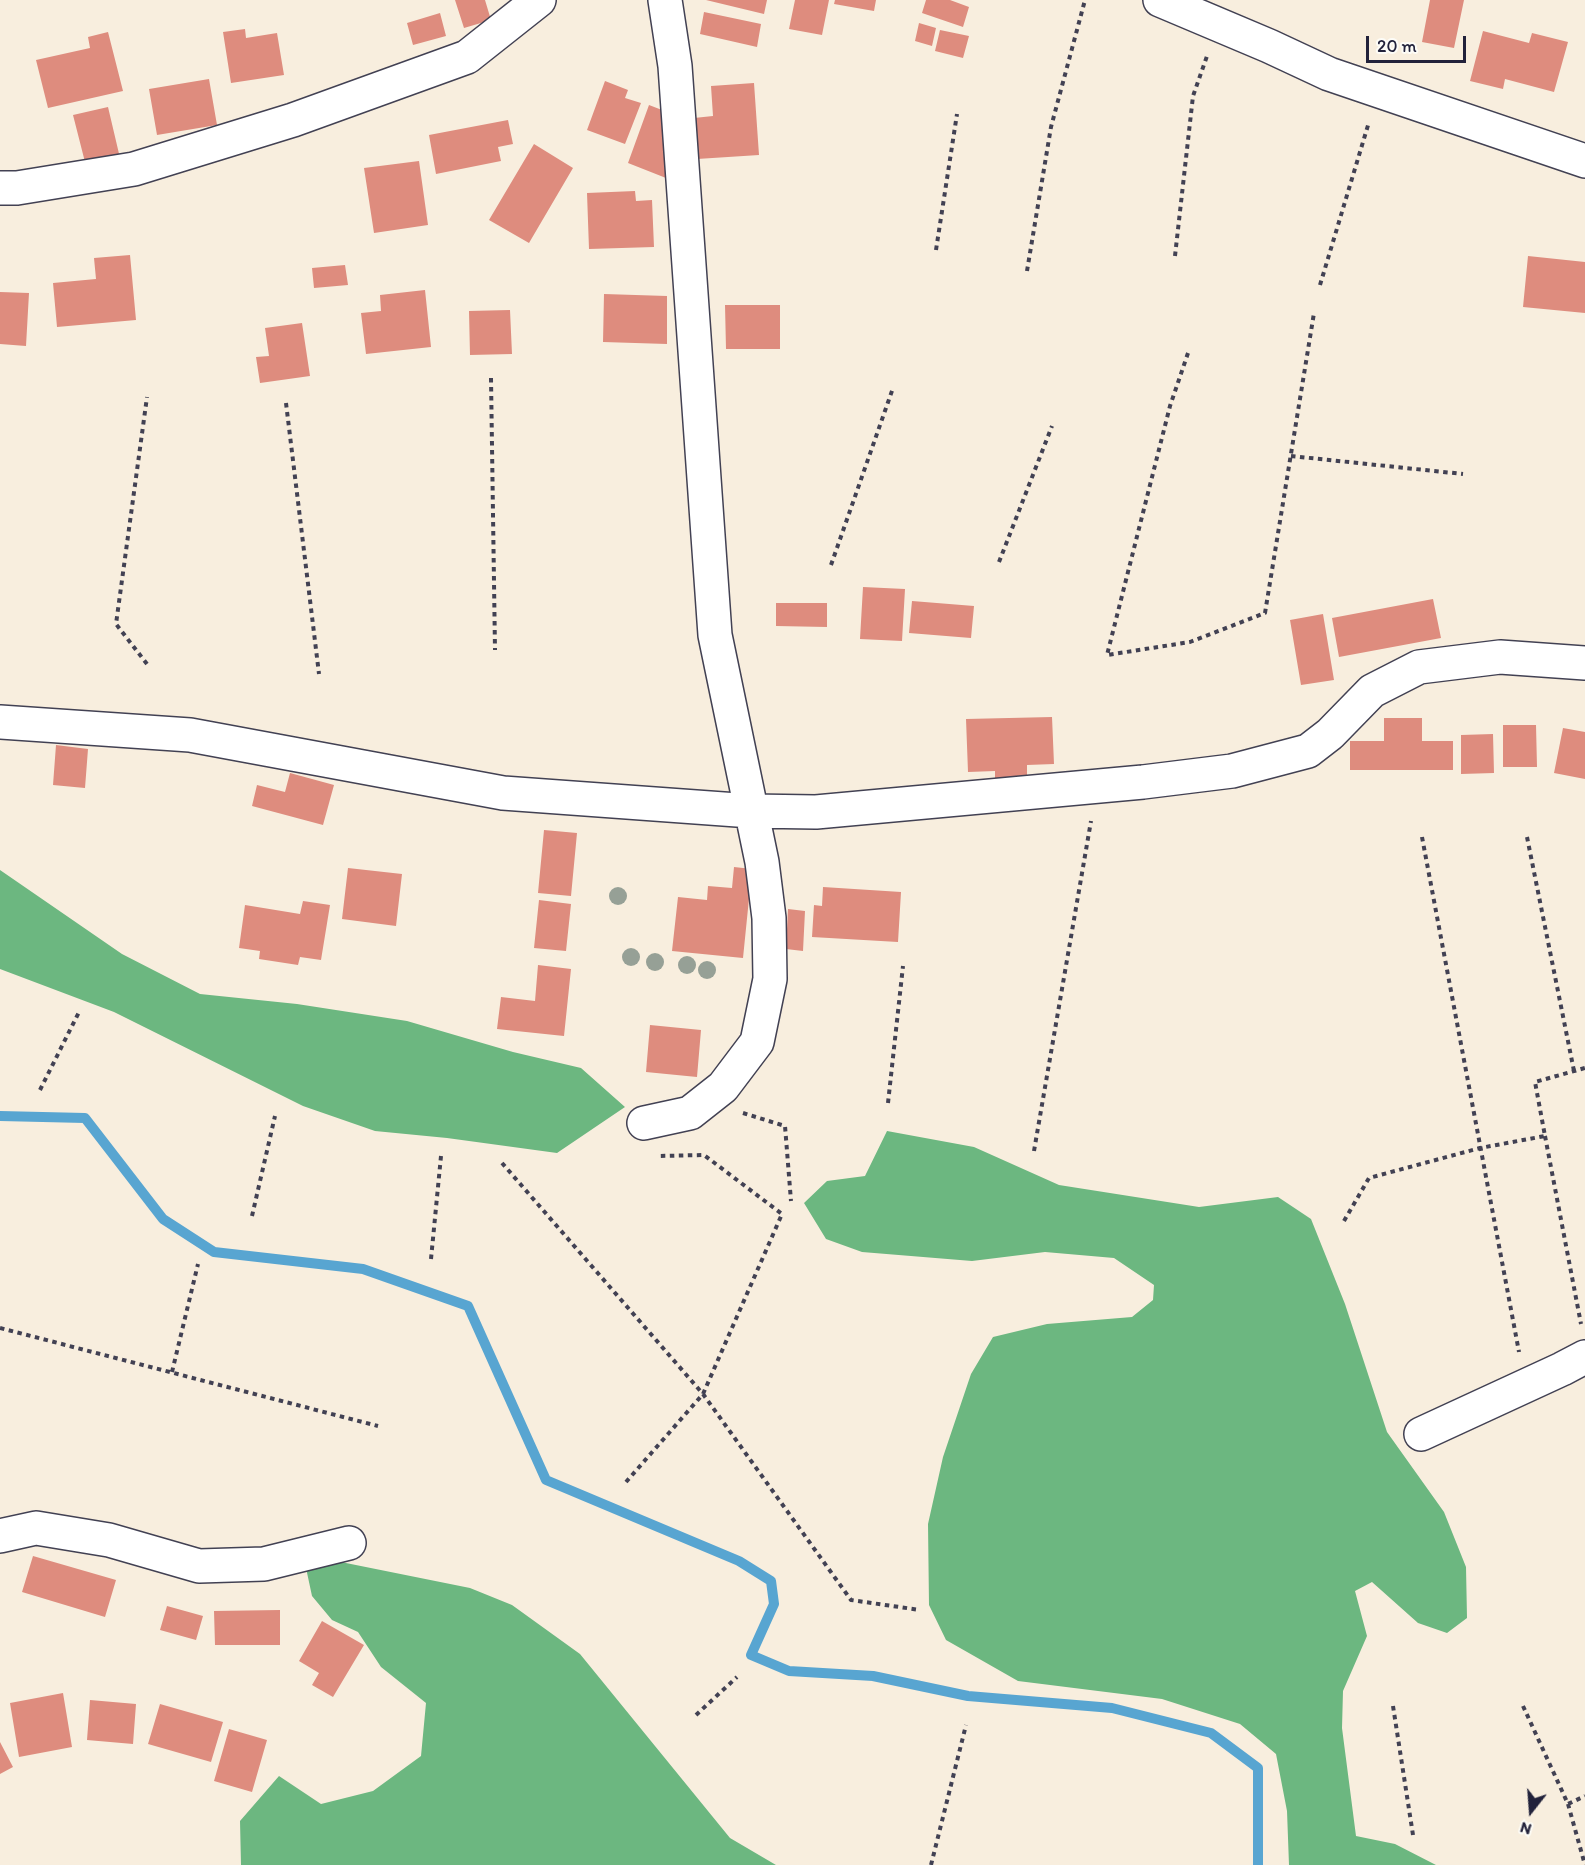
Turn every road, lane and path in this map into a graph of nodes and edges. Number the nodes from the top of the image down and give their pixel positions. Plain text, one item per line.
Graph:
1 (539, 0) edge
2 (665, 0) edge
3 (1085, 0) edge
4 (1160, 0) edge
5 (1209, 52) dead end
6 (1372, 111) dead end
7 (957, 114) dead end
8 (1585, 161) edge
9 (0, 188) edge
10 (936, 250) dead end
11 (1176, 256) dead end
12 (1028, 271) dead end
13 (1320, 285) dead end
14 (1314, 313) dead end
15 (1188, 353) dead end
16 (491, 378) dead end
17 (893, 388) dead end
18 (147, 397) dead end
19 (286, 403) dead end
20 (1052, 426) dead end
21 (1291, 456) junction
22 (1462, 474) dead end
23 (999, 562) dead end
24 (831, 565) dead end
25 (495, 650) dead end
26 (1585, 663) edge
27 (147, 664) dead end
28 (320, 674) dead end
29 (0, 722) edge
30 (751, 811) junction
31 (1092, 814) dead end
32 (1422, 837) dead end
33 (1527, 837) dead end
34 (903, 966) dead end
35 (79, 1012) dead end
36 (1585, 1068) edge
37 (1574, 1071) junction
38 (40, 1090) dead end
39 (888, 1103) dead end
40 (733, 1110) dead end
41 (275, 1116) dead end
42 (644, 1123) dead end
43 (1545, 1136) junction
44 (1480, 1148) junction
45 (1034, 1151) dead end
46 (441, 1156) dead end
47 (656, 1156) dead end
48 (502, 1162) dead end
49 (791, 1201) dead end
50 (252, 1216) dead end
51 (1344, 1221) dead end
52 (431, 1259) dead end
53 (198, 1264) dead end
54 (1581, 1324) dead end
55 (0, 1328) edge
56 (1519, 1355) dead end
57 (1585, 1357) edge
58 (172, 1372) junction
59 (703, 1394) junction
60 (378, 1425) dead end
61 (1421, 1434) dead end
62 (626, 1482) dead end
63 (0, 1536) edge
64 (349, 1543) dead end
65 (920, 1610) dead end
66 (737, 1677) dead end
67 (1394, 1706) dead end
68 (1523, 1706) dead end
69 (696, 1715) dead end
70 (966, 1725) dead end
71 (1585, 1796) edge
72 (1568, 1804) junction
73 (1413, 1835) dead end
74 (931, 1865) edge
75 (1585, 1865) edge

1 - 9 street
2 - 30 street
3 - 12 path
4 - 8 street
5 - 11 path
6 - 13 path
7 - 10 path
14 - 21 path
15 - 21 path
16 - 25 path
17 - 24 path
18 - 27 path
19 - 28 path
20 - 23 path
21 - 22 path
26 - 30 street
29 - 30 street
30 - 42 street
31 - 45 path
32 - 44 path
33 - 37 path
34 - 39 path
35 - 38 path
36 - 37 path
37 - 43 path
40 - 49 path
41 - 50 path
43 - 44 path
43 - 54 path
44 - 51 path
44 - 56 path
46 - 52 path
47 - 59 path
48 - 59 path
53 - 58 path
55 - 58 path
57 - 61 street
58 - 60 path
59 - 62 path
59 - 65 path
63 - 64 street
66 - 69 path
67 - 73 path
68 - 72 path
70 - 74 path
71 - 72 path
72 - 75 path

